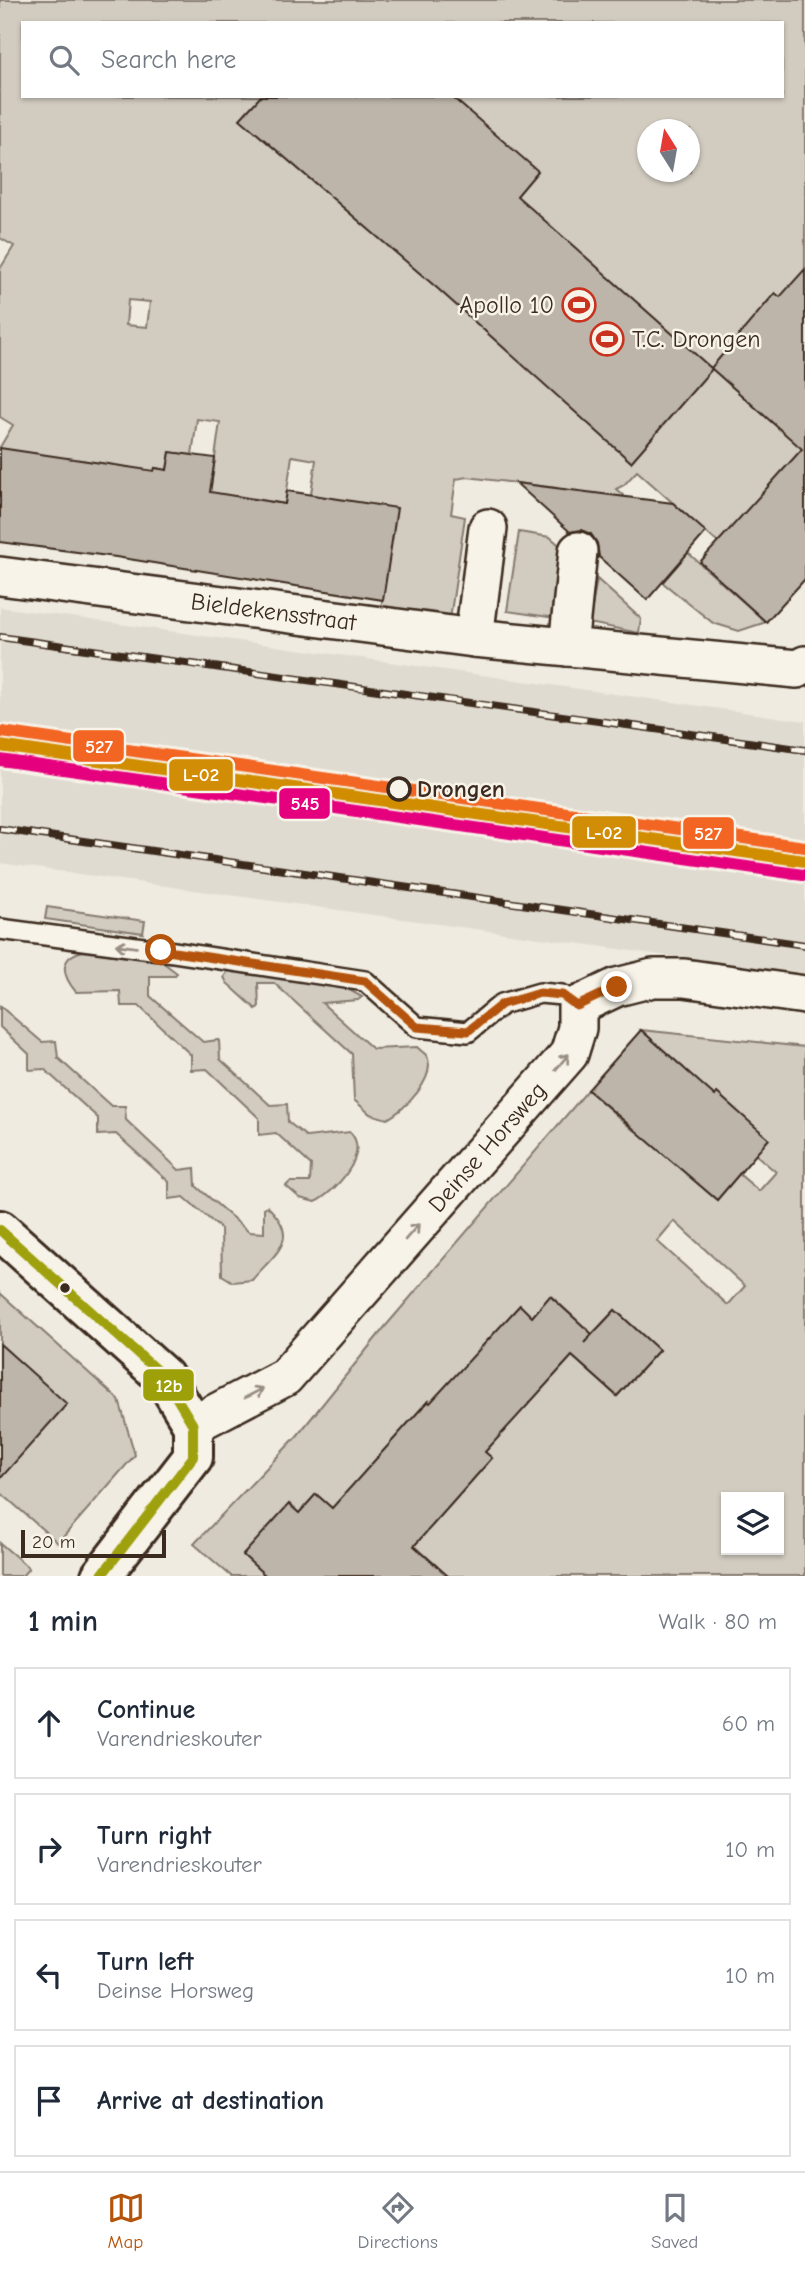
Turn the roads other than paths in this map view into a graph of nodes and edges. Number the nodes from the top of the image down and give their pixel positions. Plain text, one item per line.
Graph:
1 (488, 528) dead end
2 (578, 551) dead end
3 (0, 576) edge
4 (474, 638) junction
5 (558, 645) junction
6 (805, 665) edge
7 (0, 929) edge
8 (805, 995) edge
9 (577, 1006) junction
10 (0, 1230) edge
11 (193, 1425) junction
12 (101, 1576) edge

1 - 4 street
2 - 5 street
3 - 4 street, Bieldekensstraat
4 - 5 street, Bieldekensstraat
5 - 6 street, Bieldekensstraat
9 -> 7 lane
8 - 9 street
11 -> 9 street, Deinse Horsweg
10 - 11 street
11 - 12 street

